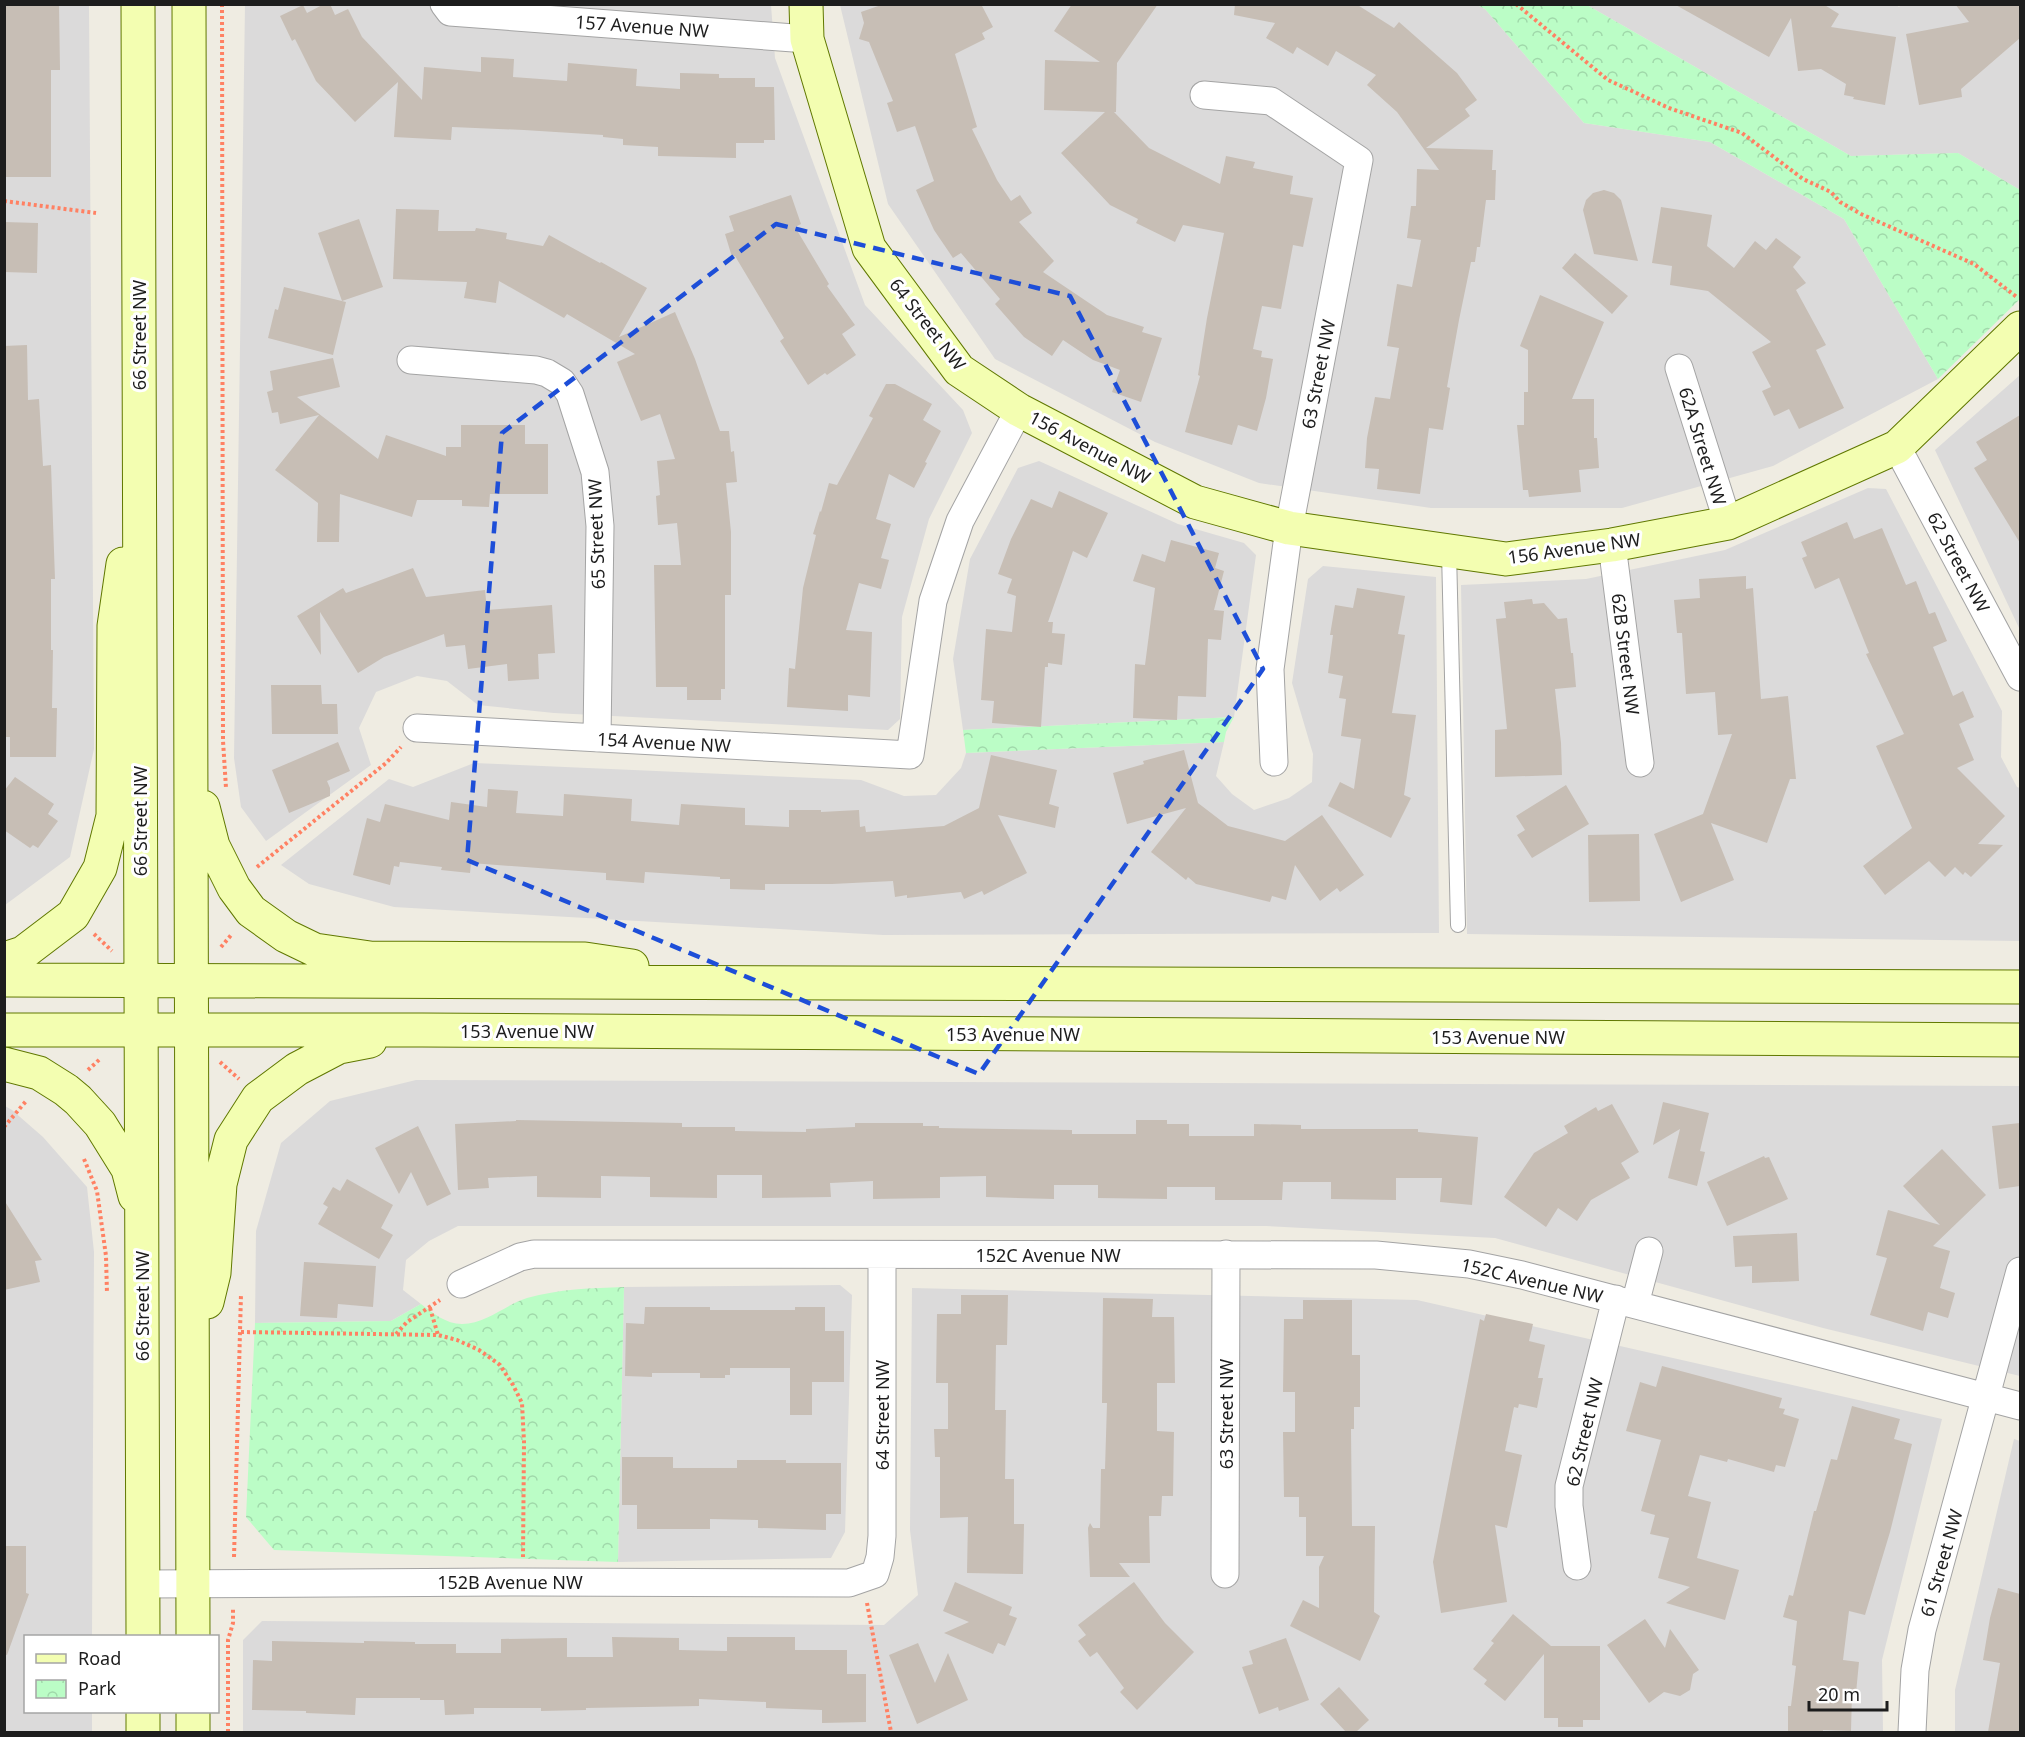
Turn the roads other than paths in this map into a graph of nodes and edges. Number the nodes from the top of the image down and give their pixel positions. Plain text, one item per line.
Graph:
1 (138, 4) edge
2 (189, 4) edge
3 (444, 4) edge
4 (806, 4) edge
5 (807, 39) junction
6 (1204, 95) dead end
7 (2020, 328) edge
8 (411, 360) dead end
9 (1679, 368) dead end
10 (1019, 410) junction
11 (139, 443) junction
12 (1897, 447) junction
13 (1728, 523) junction
14 (1289, 528) junction
15 (1612, 545) junction
16 (1449, 552) junction
17 (2020, 677) edge
18 (417, 728) road end
19 (597, 738) junction
20 (191, 758) junction
21 (1274, 762) dead end
22 (1640, 763) dead end
23 (1458, 925) dead end
24 (4, 959) edge
25 (4, 980) edge
26 (141, 981) junction
27 (192, 981) junction
28 (756, 983) junction
29 (2020, 987) edge
30 (4, 1030) edge
31 (141, 1030) junction
32 (192, 1030) junction
33 (422, 1030) junction
34 (2020, 1040) edge
35 (4, 1064) edge
36 (142, 1226) junction
37 (1649, 1251) dead end
38 (1226, 1254) junction
39 (882, 1256) junction
40 (2020, 1271) edge
41 (461, 1284) road end
42 (1626, 1302) junction
43 (192, 1362) junction
44 (1987, 1397) junction
45 (2020, 1406) edge
46 (1577, 1566) dead end
47 (1225, 1574) dead end
48 (869, 1577) joint
49 (143, 1584) junction
50 (194, 1584) junction
51 (143, 1635) edge
52 (193, 1635) edge
53 (143, 1713) edge
54 (193, 1713) edge
55 (143, 1732) edge
56 (193, 1732) edge
57 (1912, 1732) edge

1 - 11 main road, 66 Street NW
2 - 20 main road
3 - 5 street, 157 Avenue NW
4 - 5 main road, 64 Street NW
5 - 10 main road, 64 Street NW
6 - 14 street, 63 Street NW
7 - 12 main road, 156 Avenue NW
8 - 19 street, 65 Street NW
9 - 13 street, 62A Street NW
10 - 14 main road, 156 Avenue NW
10 - 19 street, 154 Avenue NW
11 - 24 main road
11 - 26 main road, 66 Street NW
12 - 13 main road, 156 Avenue NW
12 - 17 street, 62 Street NW
13 - 15 main road, 156 Avenue NW
14 - 16 main road, 156 Avenue NW
14 - 21 street, 63 Street NW
15 - 16 main road, 156 Avenue NW
15 - 22 street, 62B Street NW
16 - 23 lane
18 - 19 street, 154 Avenue NW
20 - 27 main road
20 - 28 main road
25 - 26 main road
26 - 27 main road
26 - 31 main road, 66 Street NW
27 - 28 main road
27 - 32 main road
28 - 29 main road
30 - 31 main road, 153 Avenue NW
31 - 32 main road, 153 Avenue NW
31 - 36 main road, 66 Street NW
32 - 33 main road, 153 Avenue NW
32 - 43 main road
33 - 34 main road, 153 Avenue NW
33 - 43 main road
35 - 36 main road
36 - 49 main road, 66 Street NW
37 - 42 street
38 - 39 street, 152C Avenue NW
38 - 42 street, 152C Avenue NW
38 - 47 street, 63 Street NW
39 - 41 street, 152C Avenue NW
39 - 48 street, 64 Street NW
40 - 44 street
42 - 44 street, 152C Avenue NW
42 - 46 street, 62 Street NW
43 - 50 main road
44 - 45 street, 152C Avenue NW
44 - 57 street, 61 Street NW
48 - 50 street, 152B Avenue NW
49 - 50 street, 152B Avenue NW
49 - 51 main road, 66 Street NW
50 - 52 main road
53 - 55 main road
54 - 56 main road

